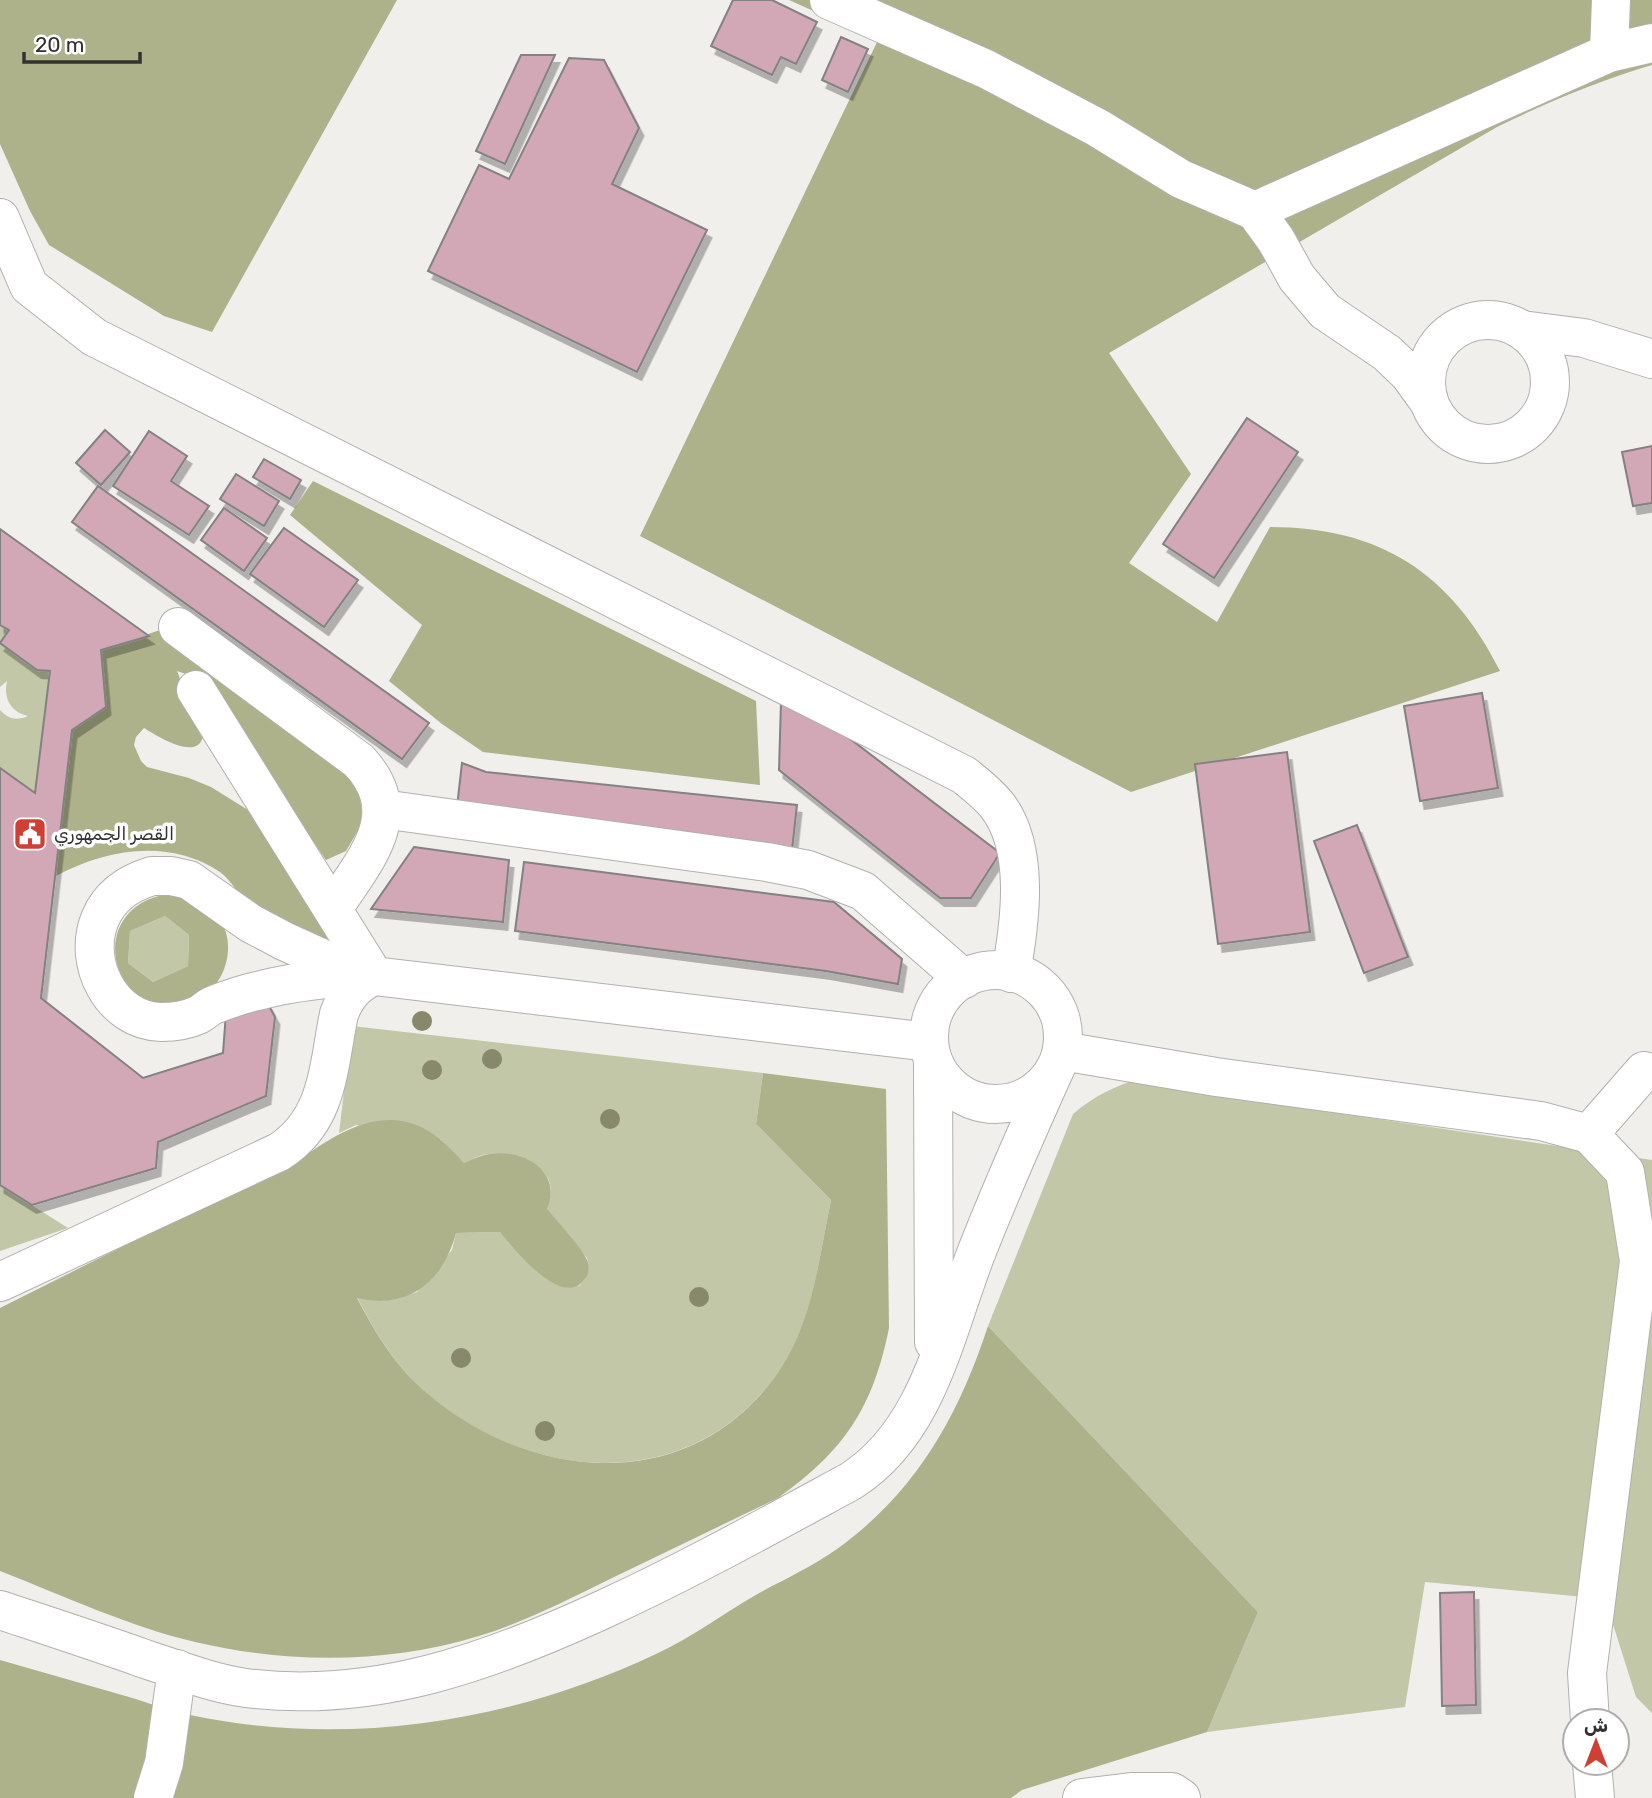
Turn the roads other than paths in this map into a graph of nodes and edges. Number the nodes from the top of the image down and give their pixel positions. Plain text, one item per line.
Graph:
1 (829, 0) edge
2 (1611, 0) edge
3 (1652, 43) edge
4 (1609, 53) junction
5 (1255, 211) junction
6 (0, 218) edge
7 (1454, 329) junction
8 (1522, 330) junction
9 (1360, 336) junction
10 (1584, 338) junction
11 (1652, 359) edge
12 (1549, 366) junction
13 (1427, 399) junction
14 (178, 626) dead end
15 (196, 690) dead end
16 (382, 809) junction
17 (332, 909) junction
18 (1011, 973) junction
19 (374, 976) junction
20 (964, 979) junction
21 (931, 1052) junction
22 (1059, 1060) junction
23 (1644, 1071) dead end
24 (1589, 1134) junction
25 (0, 1282) edge
26 (934, 1369) junction
27 (0, 1610) edge
28 (177, 1670) junction
29 (1589, 1707) edge
30 (1593, 1777) edge
31 (153, 1798) edge
32 (1082, 1798) edge
33 (1181, 1798) edge
34 (1595, 1798) edge

1 - 5 street
2 - 4 street
3 - 4 street
4 - 5 street
5 - 9 street
6 - 18 street
7 - 8 street
7 - 9 street
7 - 13 street
8 - 10 street
8 - 12 street
9 - 13 street
10 - 11 street
10 - 12 street
12 - 13 street
14 - 16 street
15 - 17 street
16 - 17 street
16 - 20 street
17 - 19 street
18 - 20 street
18 - 22 street
19 - 19 street
19 - 21 street
19 - 25 street
20 - 21 street
21 - 22 street
21 - 26 street
22 - 24 street
22 - 26 street
23 - 24 street
24 - 29 street
26 - 28 street
27 - 28 street
28 - 31 street
30 - 34 street
32 - 33 street

